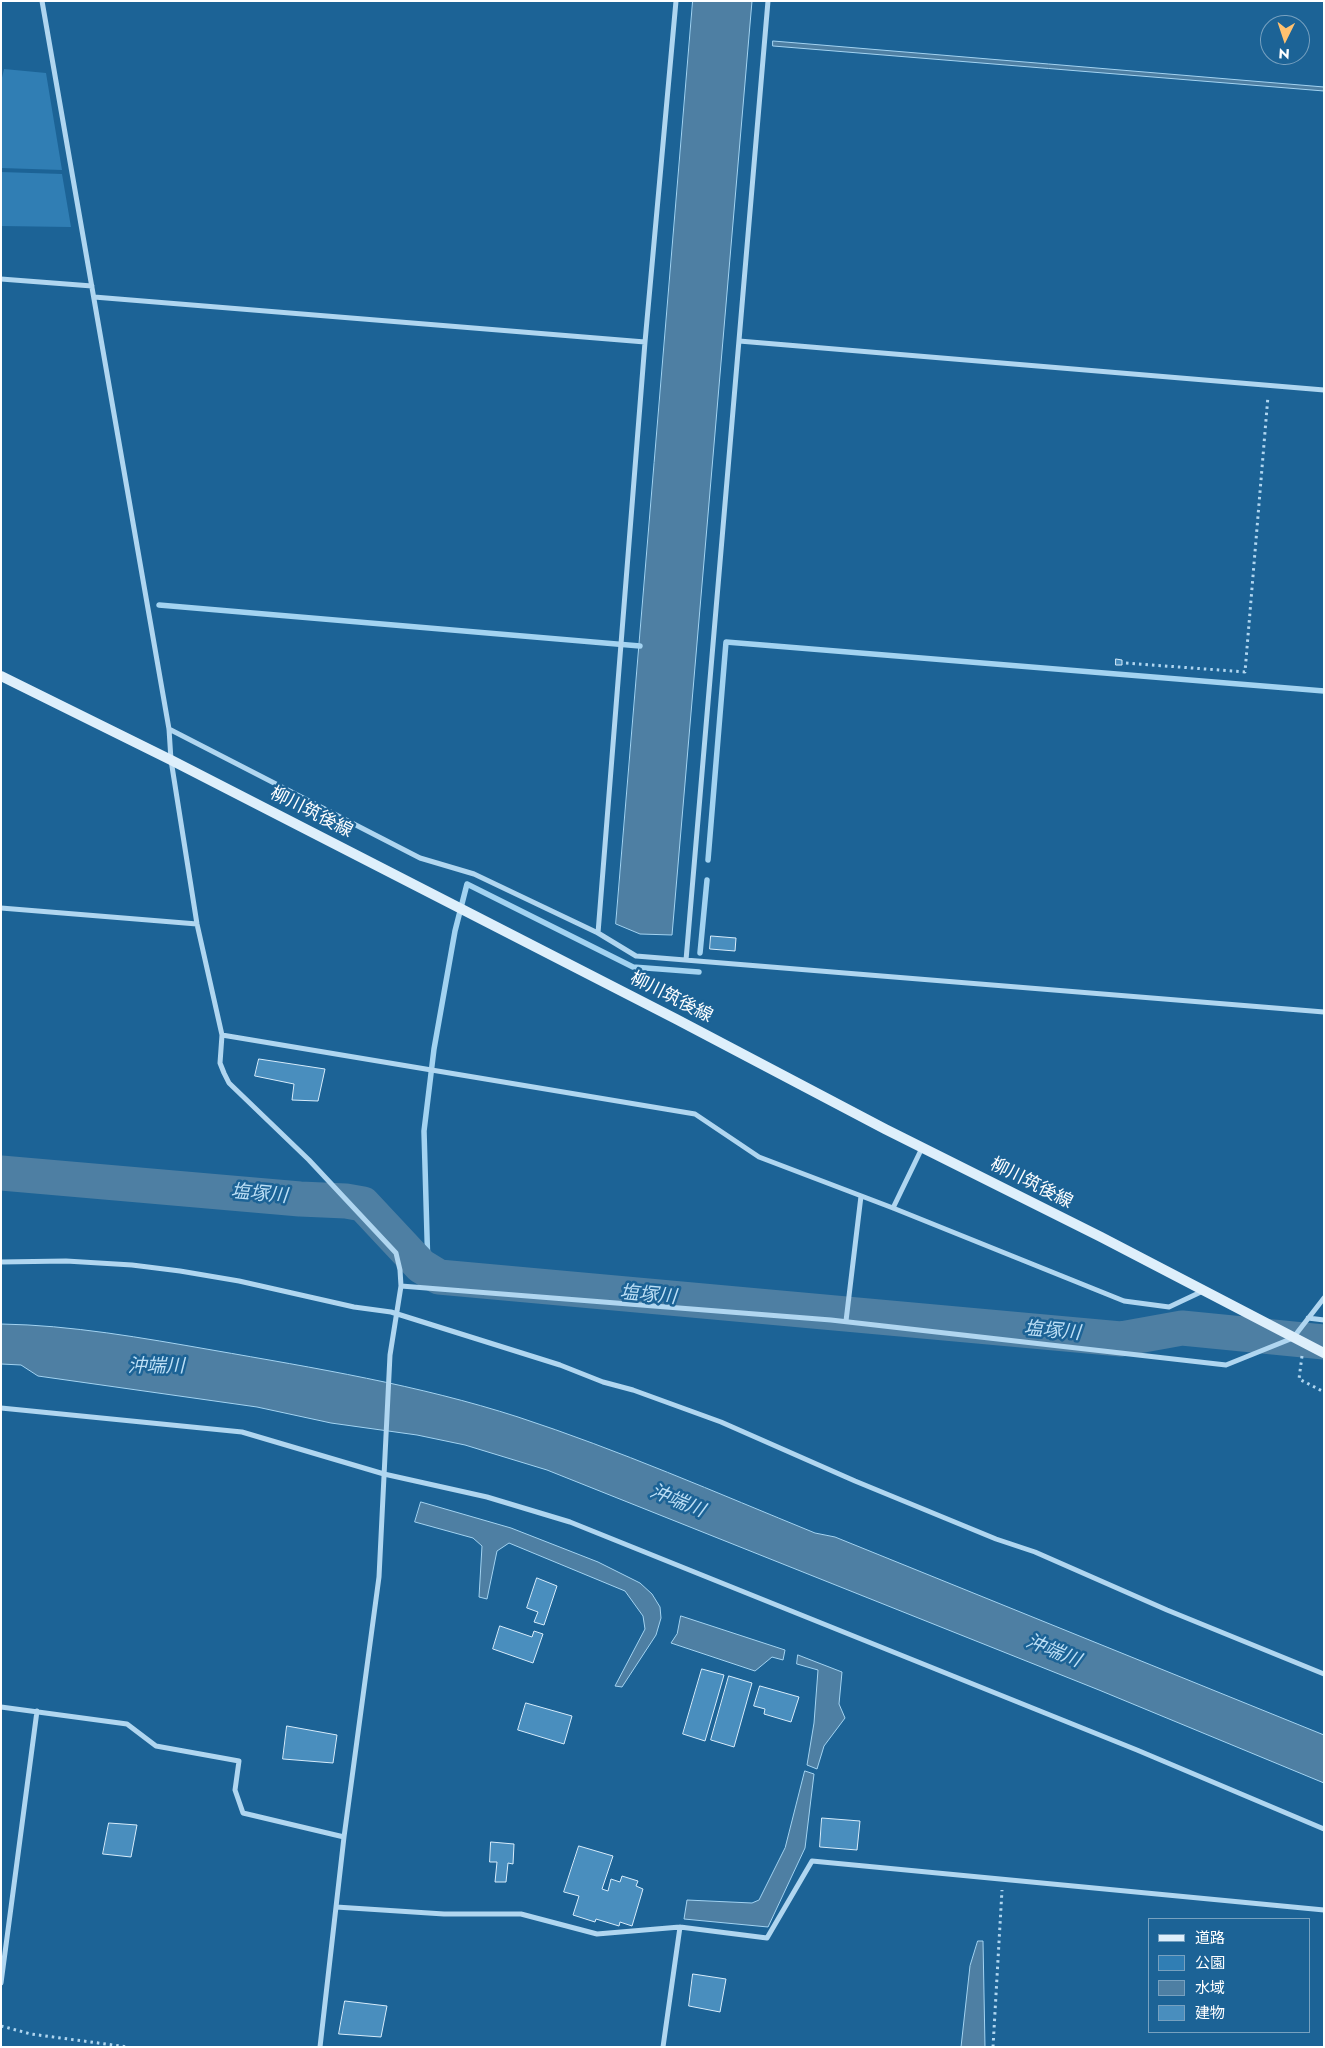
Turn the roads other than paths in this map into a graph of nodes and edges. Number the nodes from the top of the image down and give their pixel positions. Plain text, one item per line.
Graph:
1 (42, 1) edge
2 (676, 1) edge
3 (768, 1) edge
4 (1, 279) edge
5 (92, 286) junction
6 (94, 297) junction
7 (739, 341) junction
8 (645, 342) junction
9 (1324, 390) edge
10 (1, 676) edge
11 (169, 730) junction
12 (171, 760) junction
13 (1, 908) edge
14 (197, 924) junction
15 (598, 933) junction
16 (686, 960) junction
17 (1324, 1012) edge
18 (222, 1034) junction
19 (922, 1148) junction
20 (861, 1196) junction
21 (893, 1208) junction
22 (1, 1262) edge
23 (401, 1286) junction
24 (1203, 1291) junction
25 (1324, 1298) edge
26 (396, 1314) junction
27 (1308, 1318) junction
28 (1324, 1320) edge
29 (846, 1321) junction
30 (1293, 1338) junction
31 (1324, 1353) edge
32 (1, 1408) edge
33 (384, 1474) junction
34 (1324, 1674) edge
35 (1, 1707) edge
36 (38, 1712) junction
37 (1324, 1829) edge
38 (344, 1837) junction
39 (336, 1907) junction
40 (1324, 1910) edge
41 (680, 1928) junction
42 (1, 1983) edge
43 (320, 2047) edge
44 (663, 2047) edge

1 - 5 street
2 - 8 street
3 - 7 street
4 - 5 street
5 - 6 street
6 - 8 street
6 - 11 street
7 - 9 street
7 - 16 street
8 - 15 street
10 - 12 main road, 柳川筑後線
11 - 12 street
11 - 15 street
12 - 14 street
12 - 19 main road, 柳川筑後線
13 - 14 street
14 - 18 street
15 - 16 street
16 - 17 street
18 - 20 street
18 - 23 street
19 - 21 street
19 - 24 main road, 柳川筑後線
20 - 21 street
20 - 29 street
21 - 24 street
22 - 26 street
23 - 26 street
23 - 29 street
24 - 30 main road, 柳川筑後線
25 - 27 street
26 - 33 street
26 - 34 street
27 - 28 street
27 - 30 street
29 - 30 street
30 - 31 main road, 柳川筑後線
32 - 33 street
33 - 37 street
33 - 38 street
35 - 36 street
36 - 38 street
36 - 42 street
38 - 39 street
39 - 41 street
39 - 43 street
40 - 41 street
41 - 44 street

